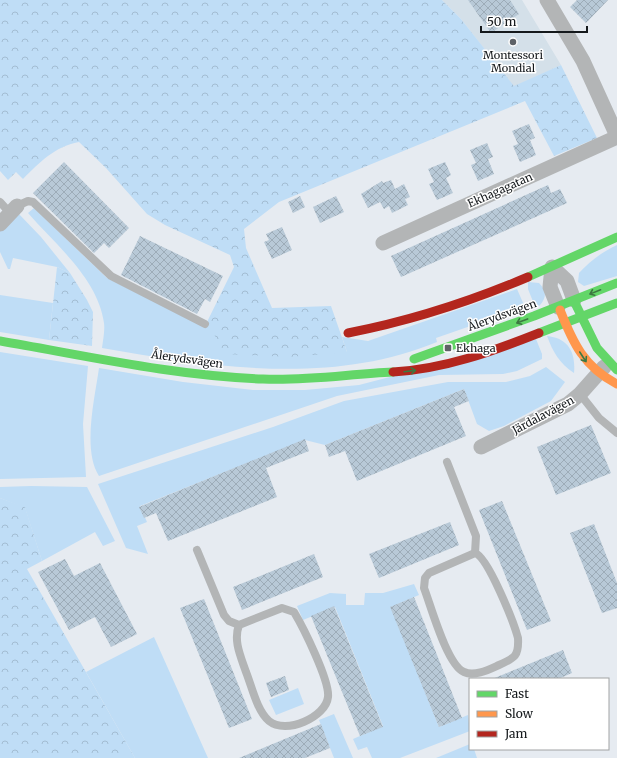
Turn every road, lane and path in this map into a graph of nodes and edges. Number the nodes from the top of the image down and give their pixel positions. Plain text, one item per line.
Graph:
1 (547, 0) edge
2 (617, 137) edge
3 (7, 211) edge
4 (617, 238) edge
5 (383, 243) dead end
6 (552, 267) junction
7 (617, 283) edge
8 (574, 300) junction
9 (617, 304) edge
10 (558, 307) junction
11 (581, 316) junction
12 (607, 318) dead end
13 (565, 323) junction
14 (205, 324) dead end
15 (348, 333) dead end
16 (603, 340) dead end
17 (0, 341) edge
18 (607, 369) edge
19 (371, 373) junction
20 (617, 384) edge
21 (580, 394) junction
22 (617, 433) edge
23 (481, 447) dead end
24 (447, 462) dead end
25 (197, 550) dead end
26 (475, 553) junction
27 (239, 625) junction

1 - 2 street, Ekhagagatan
2 - 5 street, Ekhagagatan
3 - 14 lane
4 - 6 main road
6 - 8 street
6 - 10 street
6 - 15 main road
7 -> 8 main road, Ålerydsvägen
8 - 10 main road, Ålerydsvägen
8 - 11 main road
9 - 11 main road, Ålerydsvägen
9 - 12 main road
10 - 13 main road
10 -> 19 main road, Ålerydsvägen
11 - 13 main road, Ålerydsvägen
11 - 18 main road
13 -> 18 main road
19 -> 13 main road, Ålerydsvägen
16 - 18 main road
17 - 19 main road, Ålerydsvägen
18 - 20 main road
18 - 21 street, Järdalavägen
21 - 22 lane
21 - 23 street, Järdalavägen
24 - 26 lane
25 - 27 lane
26 - 26 lane
27 - 27 lane

